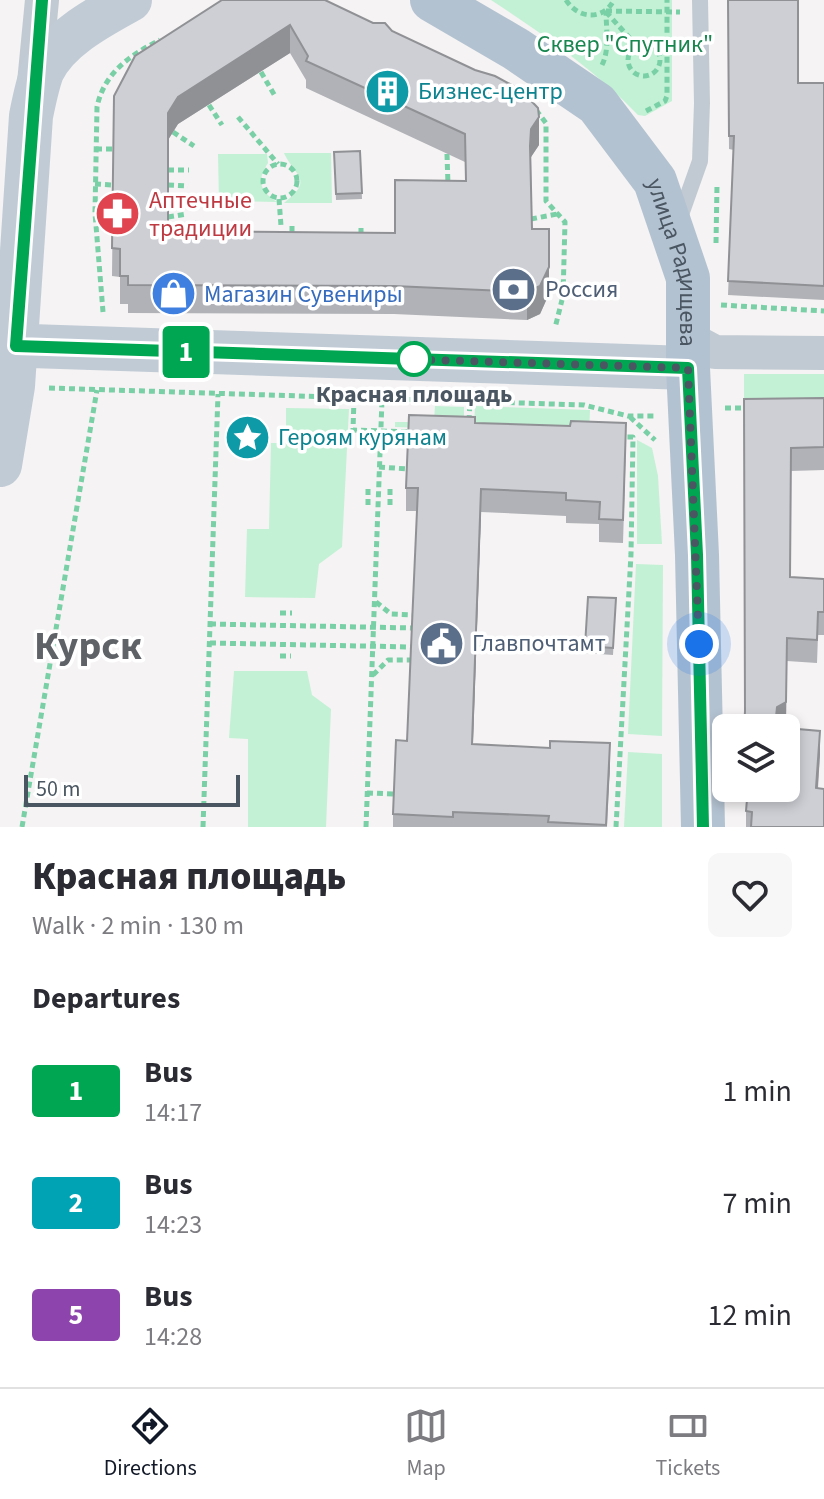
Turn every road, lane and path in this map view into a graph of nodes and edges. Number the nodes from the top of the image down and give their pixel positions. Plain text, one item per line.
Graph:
1 (42, 0) edge
2 (432, 0) edge
3 (566, 0) edge
4 (614, 0) edge
5 (667, 0) edge
6 (118, 2) edge
7 (700, 6) edge
8 (606, 11) junction
9 (667, 12) junction
10 (636, 45) junction
11 (261, 72) edge
12 (101, 91) dead end
13 (275, 96) dead end
14 (113, 97) edge
15 (209, 105) edge
16 (617, 107) junction
17 (535, 109) edge
18 (31, 116) junction
19 (238, 117) dead end
20 (222, 125) dead end
21 (173, 132) edge
22 (194, 146) dead end
23 (537, 148) edge
24 (96, 149) dead end
25 (114, 149) edge
26 (546, 149) junction
27 (447, 154) edge
28 (278, 164) junction
29 (168, 170) edge
30 (189, 170) dead end
31 (717, 177) dead end
32 (95, 184) dead end
33 (113, 185) edge
34 (168, 185) edge
35 (188, 186) dead end
36 (448, 187) edge
37 (279, 199) junction
38 (95, 213) dead end
39 (113, 213) edge
40 (187, 214) dead end
41 (557, 214) junction
42 (168, 217) edge
43 (531, 219) edge
44 (199, 220) dead end
45 (224, 225) dead end
46 (281, 226) dead end
47 (292, 226) dead end
48 (361, 228) dead end
49 (674, 236) junction
50 (181, 242) edge
51 (224, 248) edge
52 (292, 249) edge
53 (361, 249) edge
54 (716, 250) dead end
55 (824, 311) edge
56 (544, 330) dead end
57 (8, 346) edge
58 (697, 352) junction
59 (824, 353) edge
60 (97, 391) dead end
61 (218, 394) junction
62 (354, 398) junction
63 (382, 400) junction
64 (470, 402) junction
65 (748, 408) edge
66 (692, 416) junction
67 (639, 423) dead end
68 (381, 431) junction
69 (425, 432) edge
70 (469, 433) edge
71 (618, 437) edge
72 (633, 437) junction
73 (0, 465) edge
74 (379, 467) junction
75 (408, 469) edge
76 (368, 489) dead end
77 (390, 489) dead end
78 (368, 506) dead end
79 (390, 506) dead end
80 (375, 602) junction
81 (280, 613) dead end
82 (292, 613) dead end
83 (413, 615) edge
84 (210, 624) junction
85 (374, 628) junction
86 (413, 628) edge
87 (210, 643) junction
88 (373, 646) junction
89 (412, 647) edge
90 (476, 648) edge
91 (521, 650) dead end
92 (280, 656) dead end
93 (291, 656) dead end
94 (411, 660) edge
95 (373, 675) junction
96 (367, 793) junction
97 (395, 794) edge
98 (203, 827) edge
99 (366, 827) edge
100 (616, 827) edge
101 (703, 827) edge

1 - 18 street
2 - 16 main road, улица Радищева
3 - 8 path
4 - 8 path
5 - 9 path
6 - 18 main road
7 - 9 path
7 - 49 lane
8 - 9 path
8 - 10 path
8 - 16 path
9 - 16 path
10 - 10 path
11 - 13 path
12 - 14 path
15 - 20 path
16 - 49 main road, улица Радищева
17 - 26 path
18 - 57 main road
19 - 28 path
21 - 22 path
23 - 26 path
24 - 25 path
26 - 41 path
27 - 36 path
28 - 37 path
28 - 37 path
29 - 30 path
31 - 54 path
32 - 33 path
34 - 35 path
37 - 46 path
38 - 39 path
40 - 42 path
41 - 43 path
41 - 56 path
44 - 50 path
45 - 51 path
47 - 52 path
48 - 53 path
49 - 58 main road, улица Радищева
55 - 58 path
57 - 58 main road
57 - 73 main road
58 - 59 street
58 - 66 main road, улица Радищева
60 - 61 path
61 - 62 path
61 - 84 path
62 - 63 path
62 - 68 path
63 - 64 path
63 - 68 path
64 - 66 path
64 - 70 path
65 - 66 path
66 - 101 main road, улица Радищева
67 - 72 path
68 - 69 path
68 - 74 path
71 - 72 path
72 - 100 path
74 - 75 path
74 - 80 path
76 - 78 path
77 - 79 path
80 - 83 path
80 - 85 path
81 - 82 path
84 - 85 path
84 - 87 path
85 - 86 path
85 - 88 path
87 - 88 path
87 - 98 path
88 - 89 path
88 - 95 path
90 - 91 path
92 - 93 path
94 - 95 path
95 - 96 path
96 - 97 path
96 - 99 path

